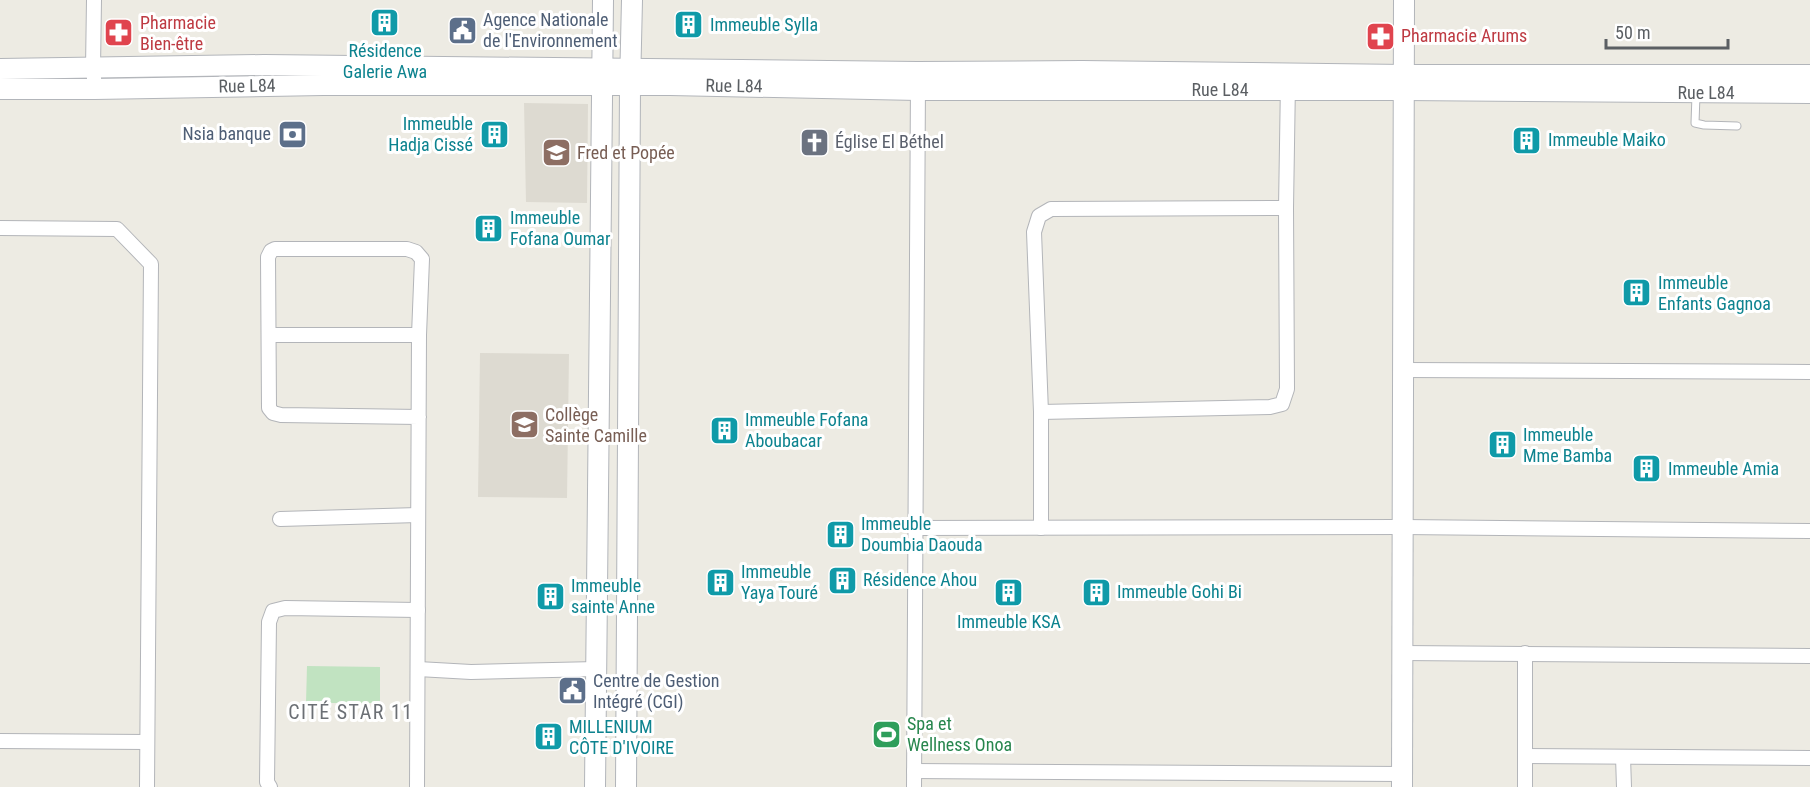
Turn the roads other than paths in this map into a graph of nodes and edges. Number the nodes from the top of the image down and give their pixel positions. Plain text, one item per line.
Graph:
1 (94, 0) edge
2 (603, 0) edge
3 (632, 0) edge
4 (1404, 0) edge
5 (93, 68) junction
6 (0, 69) edge
7 (1810, 75) edge
8 (630, 77) junction
9 (602, 78) junction
10 (918, 81) junction
11 (1288, 81) junction
12 (1404, 82) junction
13 (0, 89) edge
14 (95, 89) junction
15 (1696, 93) junction
16 (1810, 93) edge
17 (1737, 126) dead end
18 (1286, 208) junction
19 (0, 228) edge
20 (270, 335) junction
21 (419, 335) junction
22 (1404, 370) junction
23 (1810, 372) edge
24 (1041, 412) junction
25 (419, 417) junction
26 (418, 515) junction
27 (280, 519) dead end
28 (1403, 527) junction
29 (914, 528) junction
30 (1041, 528) junction
31 (1810, 531) edge
32 (418, 610) junction
33 (1402, 652) junction
34 (1525, 653) junction
35 (1810, 656) edge
36 (418, 669) junction
37 (597, 669) junction
38 (0, 741) edge
39 (147, 742) junction
40 (1525, 756) junction
41 (1623, 757) junction
42 (1810, 758) edge
43 (914, 771) junction
44 (1402, 781) edge
45 (147, 787) edge
46 (270, 787) edge
47 (417, 787) edge
48 (595, 787) edge
49 (626, 787) edge
50 (914, 787) edge
51 (1525, 787) edge
52 (1624, 787) edge

1 - 5 street
2 - 9 street
3 - 8 street
4 - 12 street
5 - 6 street, Rue L84
5 - 9 street, Rue L84
5 - 14 street
7 - 12 street, Rue L84
8 - 9 street, Rue L84
8 - 10 street, Rue L84
8 - 49 street
9 - 14 street, Rue L84
9 - 37 street
10 - 11 street, Rue L84
10 - 29 street
11 - 12 street, Rue L84
11 - 18 street
12 - 15 street, Rue L84
12 - 22 street
13 - 14 street, Rue L84
15 - 16 street, Rue L84
15 - 17 lane
18 - 24 street
18 - 24 street
19 - 39 street
20 - 21 street
20 - 21 street
20 - 25 street
21 - 25 street
22 - 23 street
22 - 28 street
24 - 30 street
25 - 26 street
26 - 27 street
26 - 32 street
28 - 30 street
28 - 31 street
28 - 33 street
29 - 30 street
29 - 43 street
32 - 36 street
32 - 46 street
33 - 34 street
33 - 44 street
34 - 35 street
34 - 40 street
36 - 37 street
36 - 47 street
37 - 48 street
38 - 39 street
39 - 45 street
40 - 41 street
40 - 51 street
41 - 42 street
41 - 52 street
43 - 44 street
43 - 50 street

